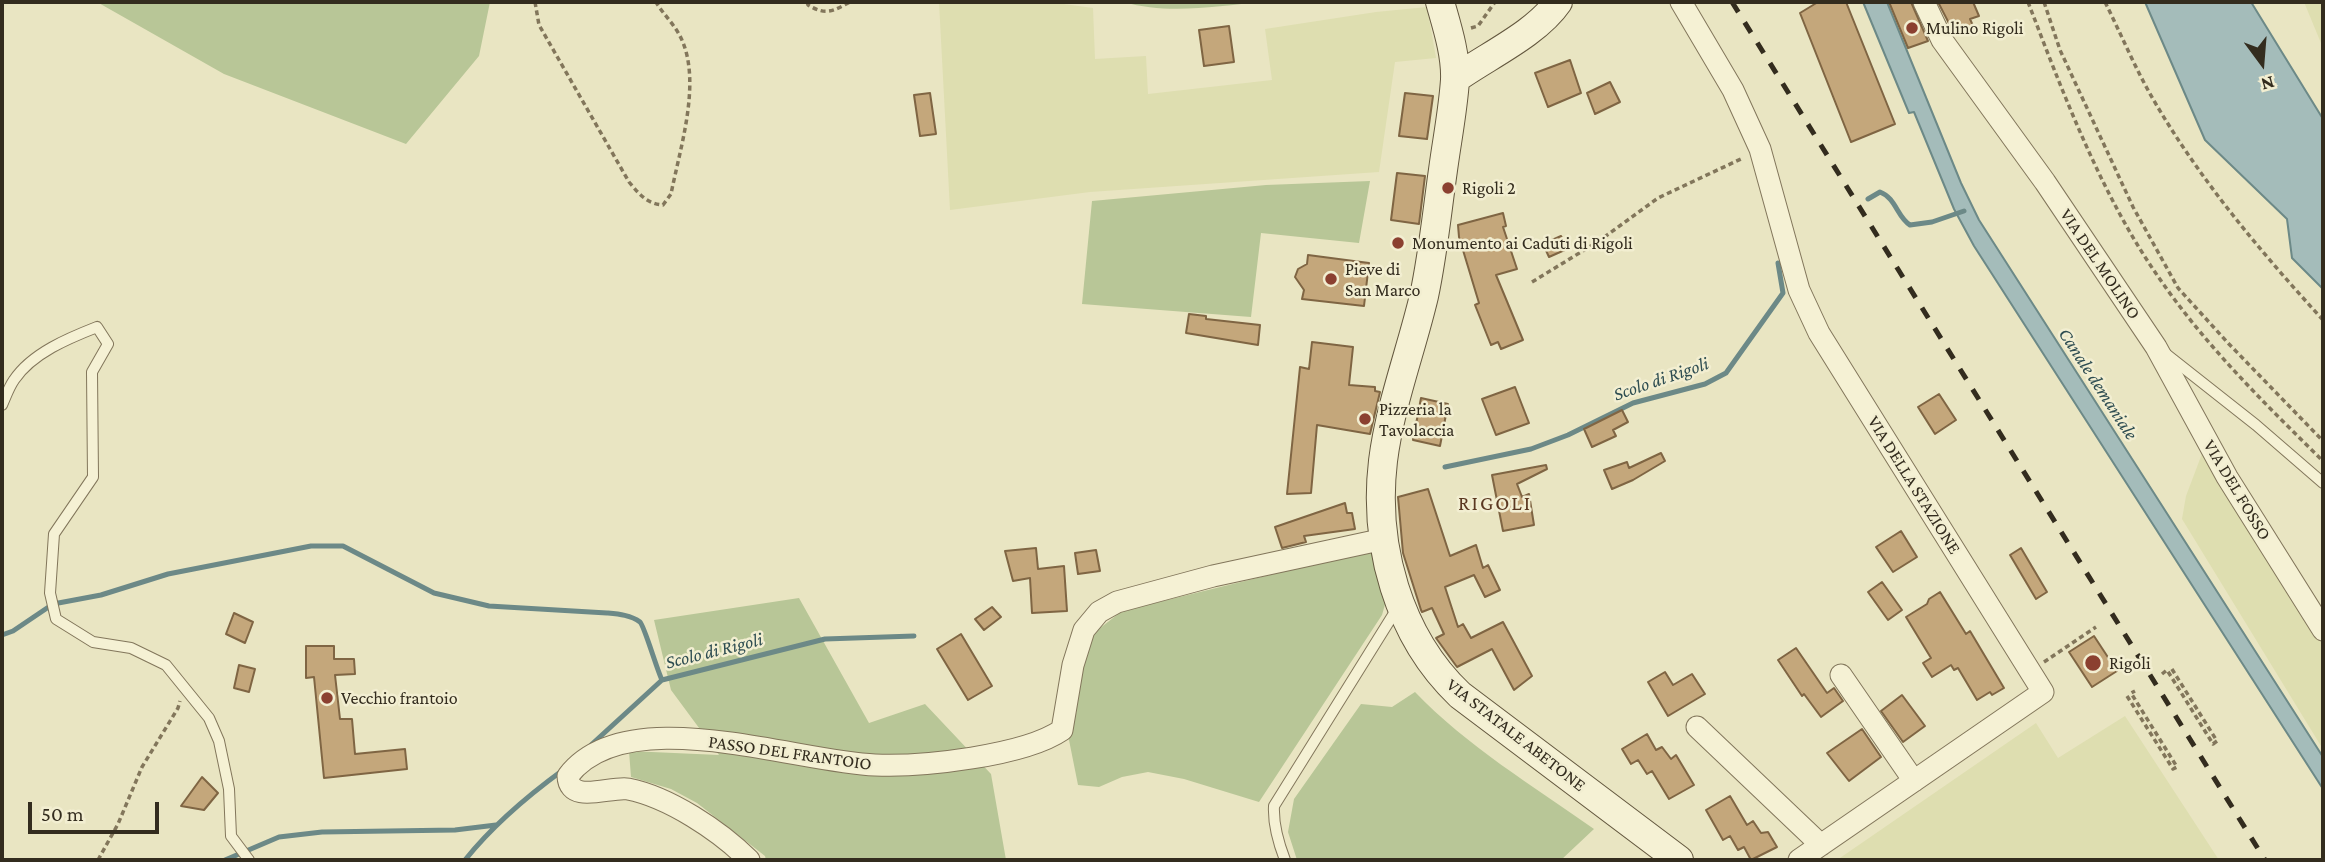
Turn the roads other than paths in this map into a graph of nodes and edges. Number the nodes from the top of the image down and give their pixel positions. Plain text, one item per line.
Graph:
1 (1440, 2) edge
2 (1558, 2) edge
3 (1681, 2) edge
4 (1924, 2) edge
5 (1455, 79) junction
6 (2156, 347) junction
7 (2, 405) edge
8 (2323, 483) edge
9 (1384, 539) junction
10 (1399, 604) junction
11 (2323, 630) edge
12 (1841, 676) dead end
13 (1697, 727) dead end
14 (1914, 781) junction
15 (1821, 845) junction
16 (249, 860) edge
17 (749, 860) edge
18 (1285, 860) edge
19 (1679, 860) edge
20 (1799, 860) edge

1 - 5 main road, VIA STATALE ABETONE
2 - 5 main road
3 - 14 street, VIA DELLA STAZIONE
4 - 6 street, VIA DEL MOLINO
5 - 9 main road, VIA STATALE ABETONE
6 - 8 lane, VIA DEL MOLINO
6 - 11 street, VIA DEL FOSSO
7 - 16 lane
9 - 10 main road, VIA STATALE ABETONE
9 - 17 street, PASSO DEL FRANTOIO
10 - 18 lane
10 - 19 main road, VIA STATALE ABETONE
12 - 14 street
13 - 15 street
14 - 15 street, VIA DELLA STAZIONE
15 - 20 street, VIA DELLA STAZIONE

